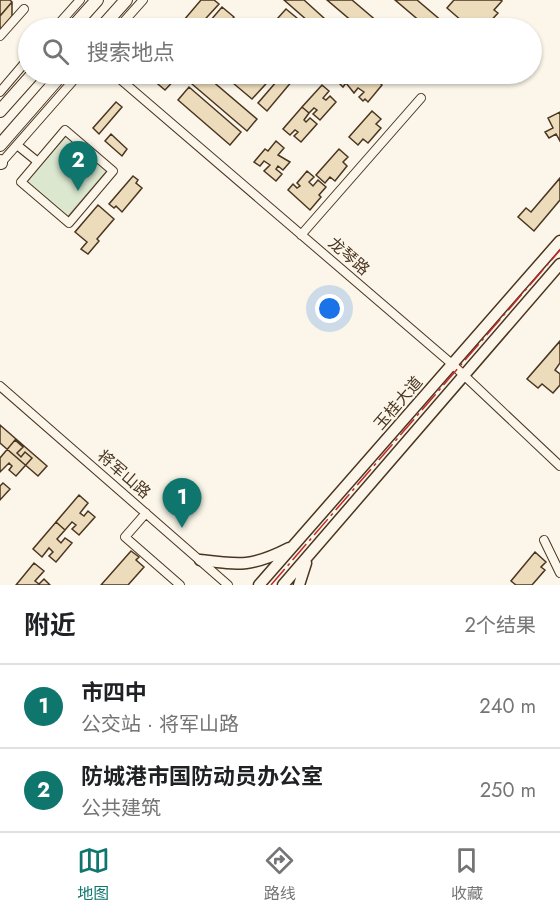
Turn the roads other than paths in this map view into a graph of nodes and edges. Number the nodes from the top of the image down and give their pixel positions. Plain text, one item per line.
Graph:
1 (80, 0) edge
2 (97, 0) edge
3 (126, 0) edge
4 (143, 0) edge
5 (24, 9) dead end
6 (64, 18) edge
7 (81, 18) edge
8 (110, 18) edge
9 (127, 18) edge
10 (0, 36) edge
11 (18, 71) edge
12 (24, 84) edge
13 (53, 84) edge
14 (70, 84) edge
15 (126, 84) edge
16 (0, 92) edge
17 (421, 99) dead end
18 (0, 111) edge
19 (0, 145) edge
20 (17, 145) junction
21 (38, 162) junction
22 (0, 163) edge
23 (301, 235) junction
24 (560, 241) edge
25 (560, 264) edge
26 (452, 364) junction
27 (464, 375) junction
28 (0, 386) edge
29 (560, 466) edge
30 (146, 513) junction
31 (544, 540) dead end
32 (294, 545) junction
33 (309, 556) junction
34 (200, 560) junction
35 (560, 573) edge
36 (180, 585) edge
37 (228, 585) edge
38 (259, 585) edge
39 (283, 585) edge
40 (299, 585) edge

1 - 6 street
2 - 7 highway
3 - 8 highway
4 - 9 street
5 - 10 street
11 - 16 street
12 - 18 highway
13 - 19 highway
14 - 20 street
15 - 23 street, 龙琴路
17 - 23 street
20 - 21 street
20 - 22 street
21 - 21 street
23 - 26 street, 龙琴路
24 - 26 main road, 玉桂大道
25 - 27 main road, 玉桂大道
26 - 27 street, 龙琴路
26 - 32 main road, 玉桂大道
27 - 29 street, 龙琴路
27 - 33 main road, 玉桂大道
28 - 30 street, 将军山路
30 - 34 street, 将军山路
30 - 36 street
31 - 35 street
32 - 34 main road
32 - 38 main road, 玉桂大道
33 - 39 main road, 玉桂大道
33 - 40 main road
34 - 37 street, 将军山路

